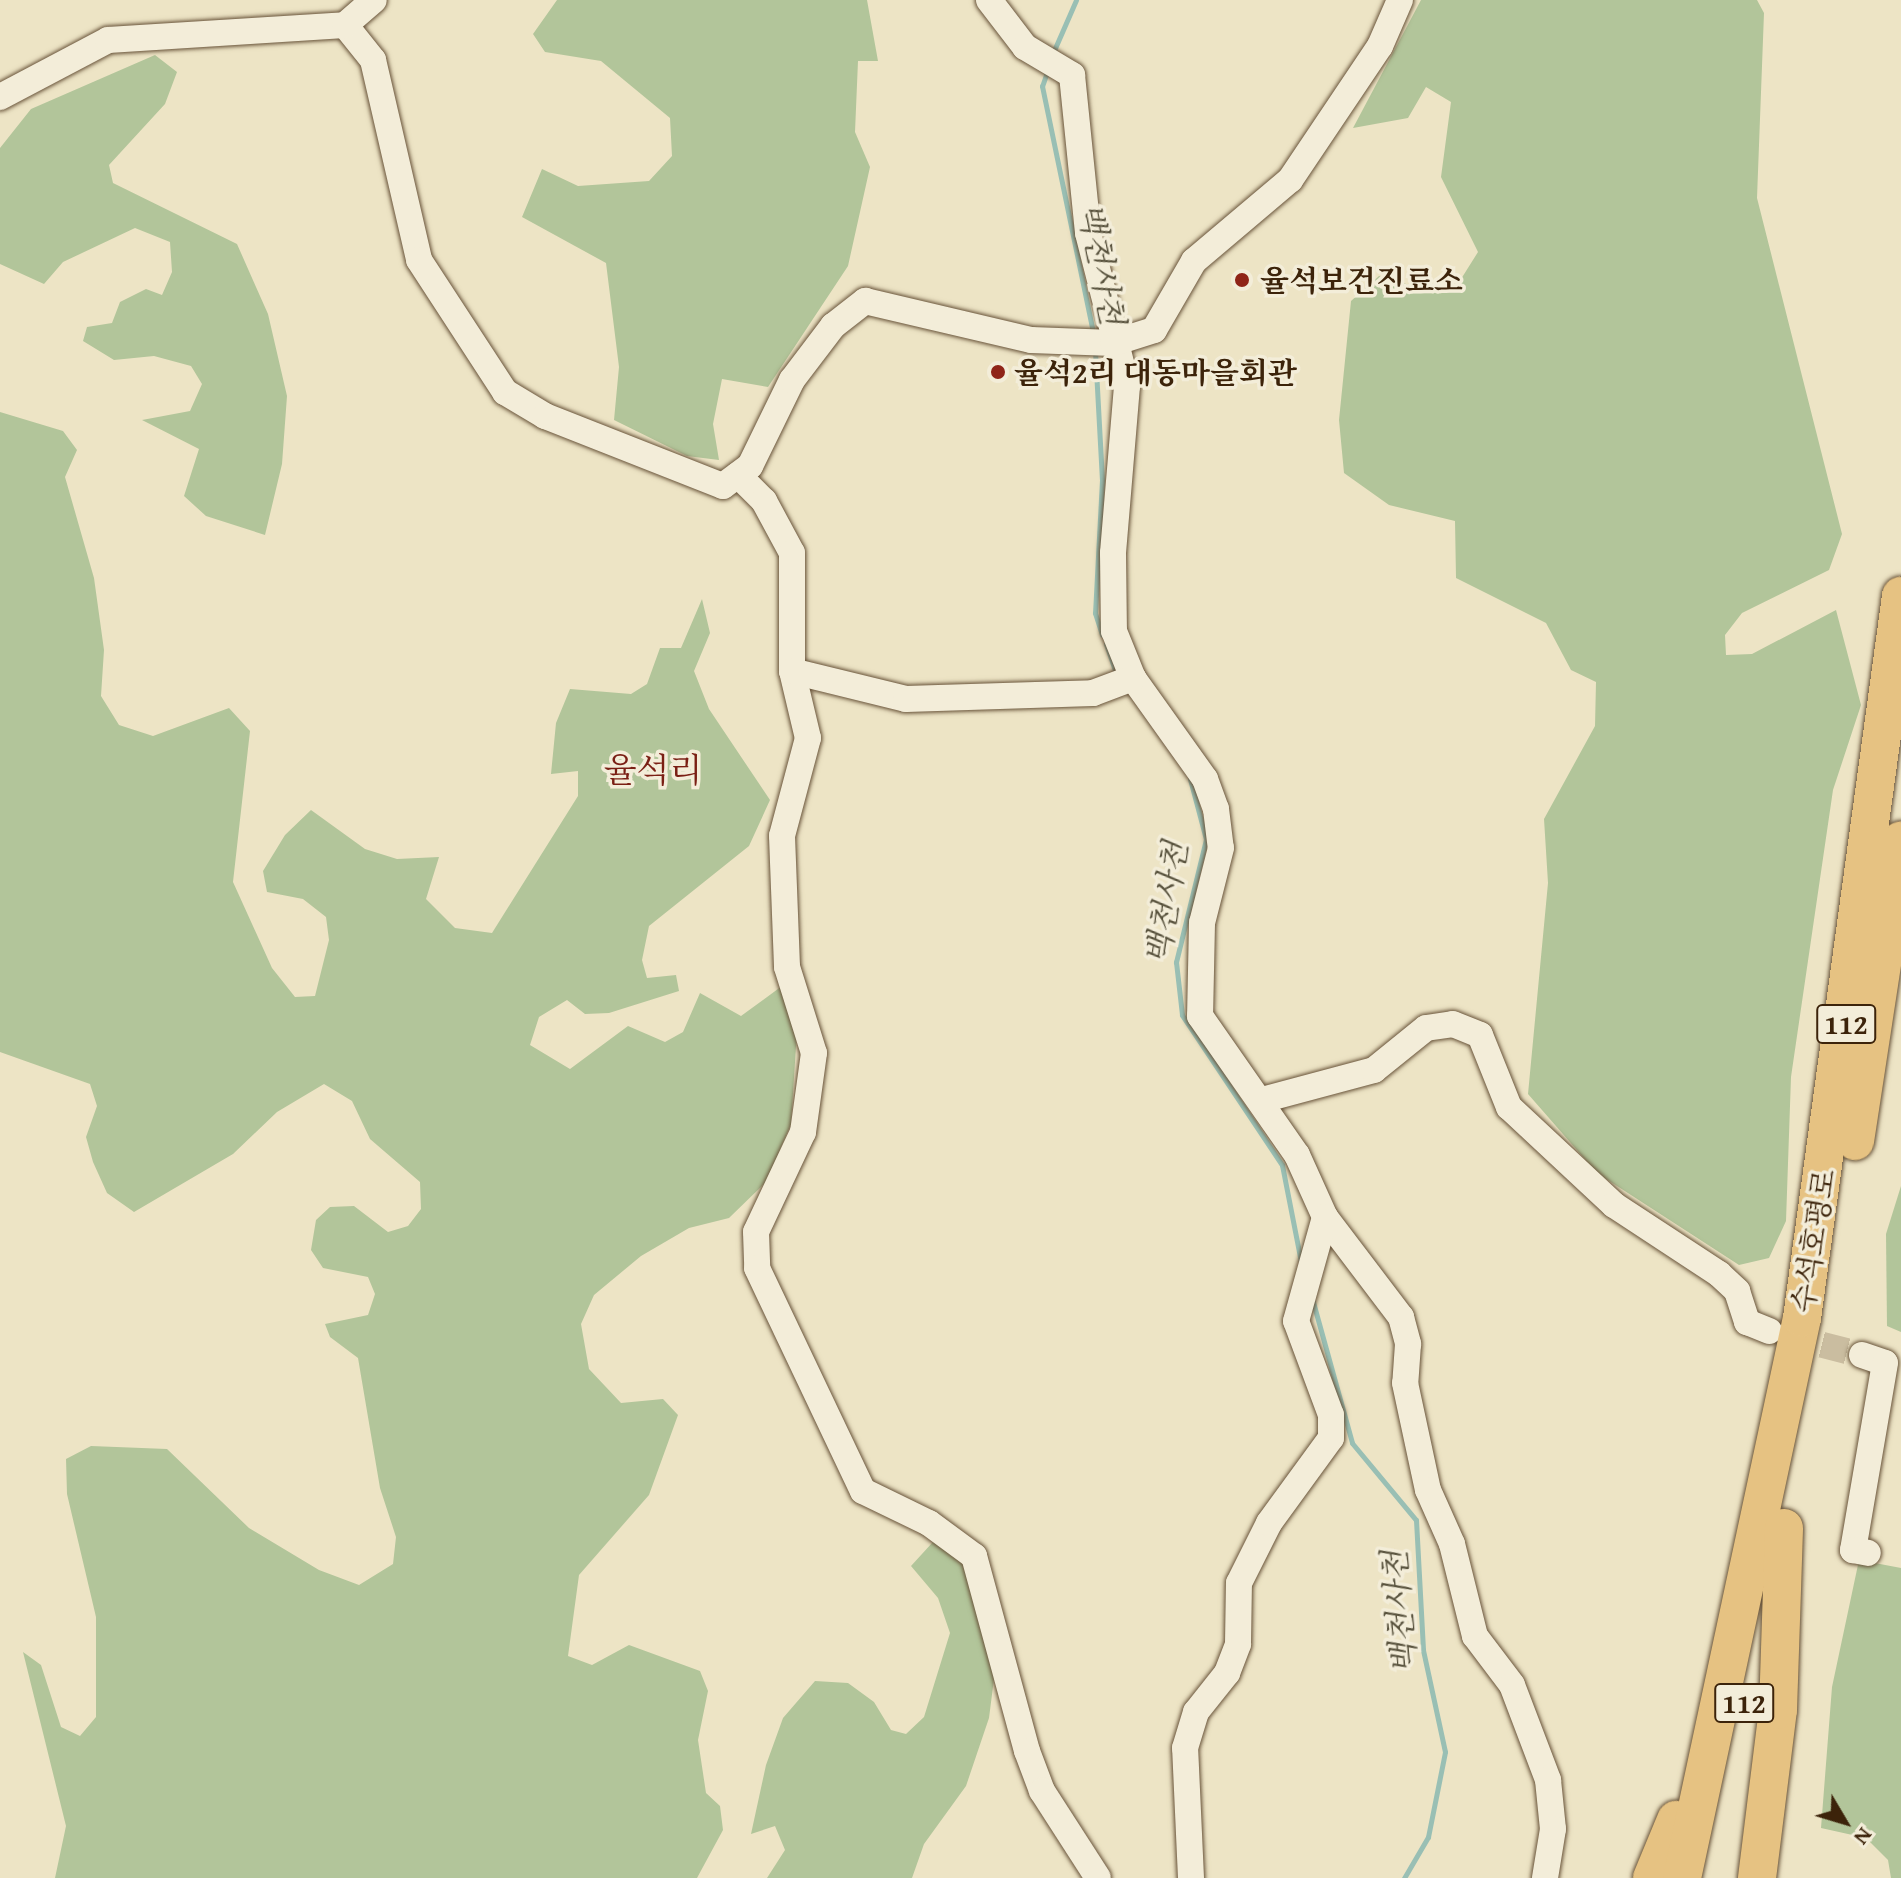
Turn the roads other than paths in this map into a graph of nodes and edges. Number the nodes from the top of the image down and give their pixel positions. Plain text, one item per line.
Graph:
1 (374, 0) edge
2 (989, 0) edge
3 (1400, 0) edge
4 (345, 25) junction
5 (0, 97) edge
6 (1098, 341) junction
7 (738, 475) junction
8 (1901, 596) edge
9 (792, 671) junction
10 (1124, 682) junction
11 (1901, 840) edge
12 (1262, 1100) junction
13 (1325, 1217) junction
14 (1769, 1331) tunnel mouth
15 (1862, 1355) tunnel mouth
16 (1784, 1528) junction
17 (1868, 1553) dead end
18 (1721, 1714) junction
19 (1098, 1878) edge
20 (1191, 1878) edge
21 (1545, 1878) edge
22 (1652, 1878) edge
23 (1682, 1878) edge
24 (1703, 1878) edge
25 (1757, 1878) edge

1 - 4 street
2 - 6 street
3 - 6 street
4 - 5 street
4 - 7 street
6 - 7 street
6 - 10 street
7 - 9 street
8 - 18 highway, 수석호평로 / 112
9 - 10 street
9 - 19 street
10 - 12 street
11 - 16 highway, 수석호평로 / 112
12 - 13 street
12 - 14 street
13 - 20 street
13 - 21 street
15 - 17 street
16 - 24 highway, 수석호평로 / 112
16 - 25 highway
18 - 22 highway
18 - 23 highway, 수석호평로 / 112

